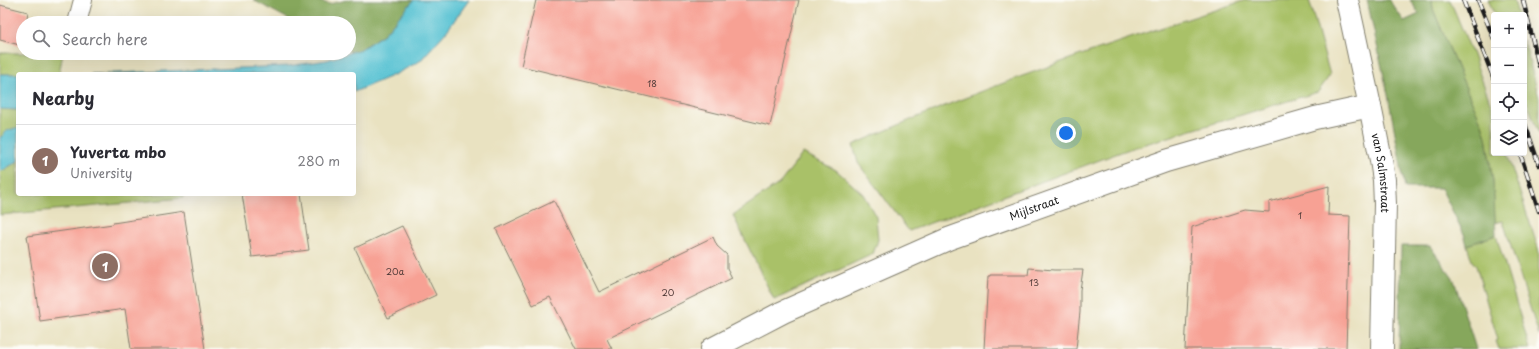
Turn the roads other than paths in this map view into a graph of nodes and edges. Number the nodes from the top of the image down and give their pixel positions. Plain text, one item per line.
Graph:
1 (83, 0) edge
2 (1347, 0) edge
3 (79, 16) edge
4 (1370, 106) junction
5 (712, 349) edge
6 (1382, 349) edge

1 - 3 street
2 - 4 main road, van Salmstraat
4 - 5 main road, Mijlstraat
4 - 6 main road, van Salmstraat

